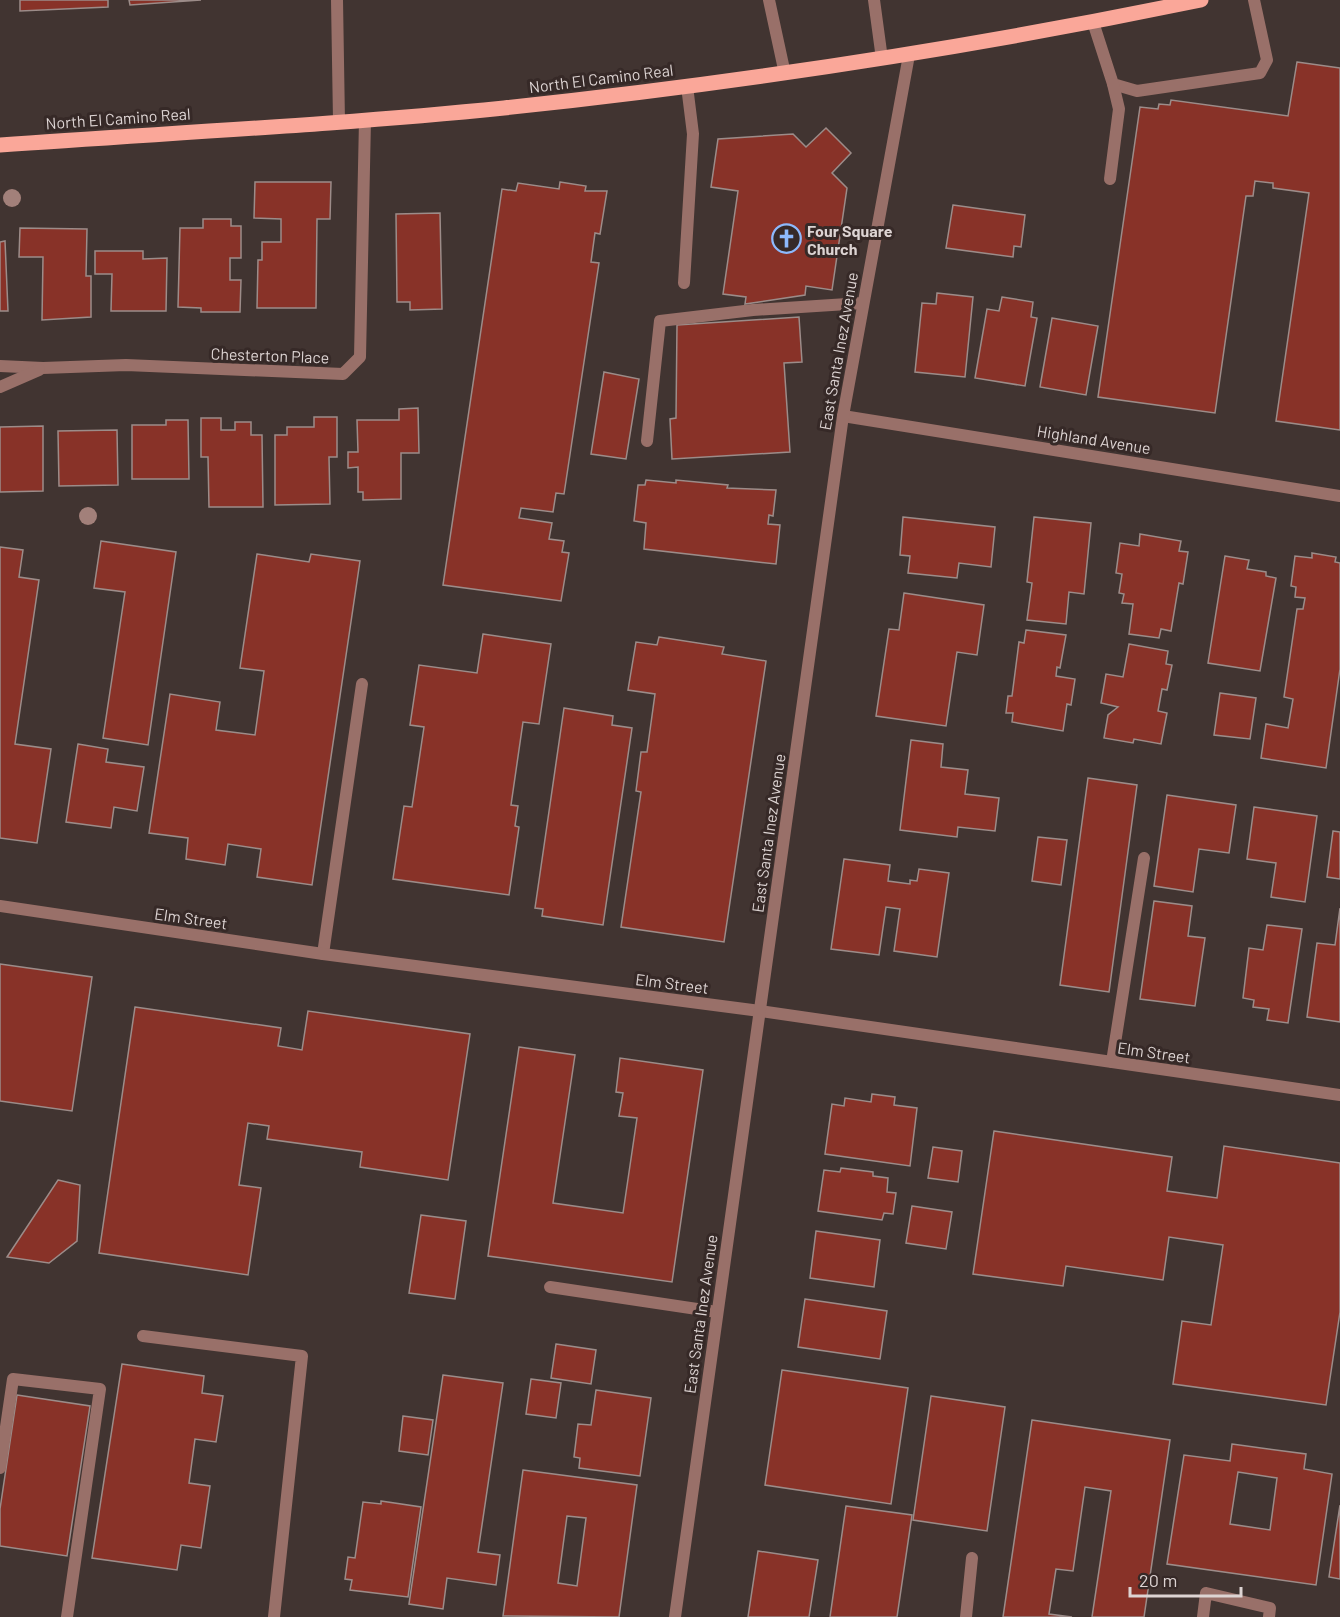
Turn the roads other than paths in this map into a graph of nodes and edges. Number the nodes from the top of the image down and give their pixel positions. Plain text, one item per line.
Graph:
1 (337, 0) edge
2 (770, 0) edge
3 (874, 0) edge
4 (1201, 0) edge
5 (1254, 0) edge
6 (1093, 22) junction
7 (909, 55) junction
8 (882, 59) junction
9 (785, 74) junction
10 (1113, 84) junction
11 (687, 86) junction
12 (365, 120) junction
13 (339, 121) junction
14 (0, 145) edge
15 (1110, 179) dead end
16 (684, 283) dead end
17 (863, 303) junction
18 (0, 366) edge
19 (43, 368) junction
20 (0, 387) edge
21 (843, 416) junction
22 (647, 441) dead end
23 (1340, 496) edge
24 (362, 684) dead end
25 (1144, 858) dead end
26 (0, 906) edge
27 (323, 954) junction
28 (760, 1011) junction
29 (1112, 1062) junction
30 (1340, 1095) edge
31 (550, 1287) dead end
32 (717, 1312) junction
33 (143, 1336) dead end
34 (0, 1468) edge
35 (972, 1558) dead end
36 (67, 1617) edge
37 (274, 1617) edge
38 (675, 1617) edge
39 (966, 1617) edge
40 (1203, 1617) edge
41 (1269, 1617) edge

1 - 13 street
2 - 9 street
3 - 8 street
4 - 6 main road, North El Camino Real
5 - 10 street
6 - 7 main road, North El Camino Real
6 - 10 street
7 - 8 main road, North El Camino Real
7 - 17 street, East Santa Inez Avenue
8 - 9 main road, North El Camino Real
9 - 11 main road, North El Camino Real
10 - 15 street
11 - 12 main road, North El Camino Real
11 - 16 street
12 - 13 main road, North El Camino Real
12 - 19 street, Chesterton Place
13 - 14 main road, North El Camino Real
17 - 21 street, East Santa Inez Avenue
17 - 22 street
18 - 19 street, Chesterton Place
19 - 20 street, Chesterton Place
21 - 23 street, Highland Avenue
21 - 28 street, East Santa Inez Avenue
24 - 27 street
25 - 29 street
26 - 27 street, Elm Street
27 - 28 street, Elm Street
28 - 29 street, Elm Street
28 - 32 street, East Santa Inez Avenue
29 - 30 street, Elm Street
31 - 32 street
32 - 38 street, East Santa Inez Avenue
33 - 37 street
34 - 36 street
35 - 39 street
40 - 41 street

